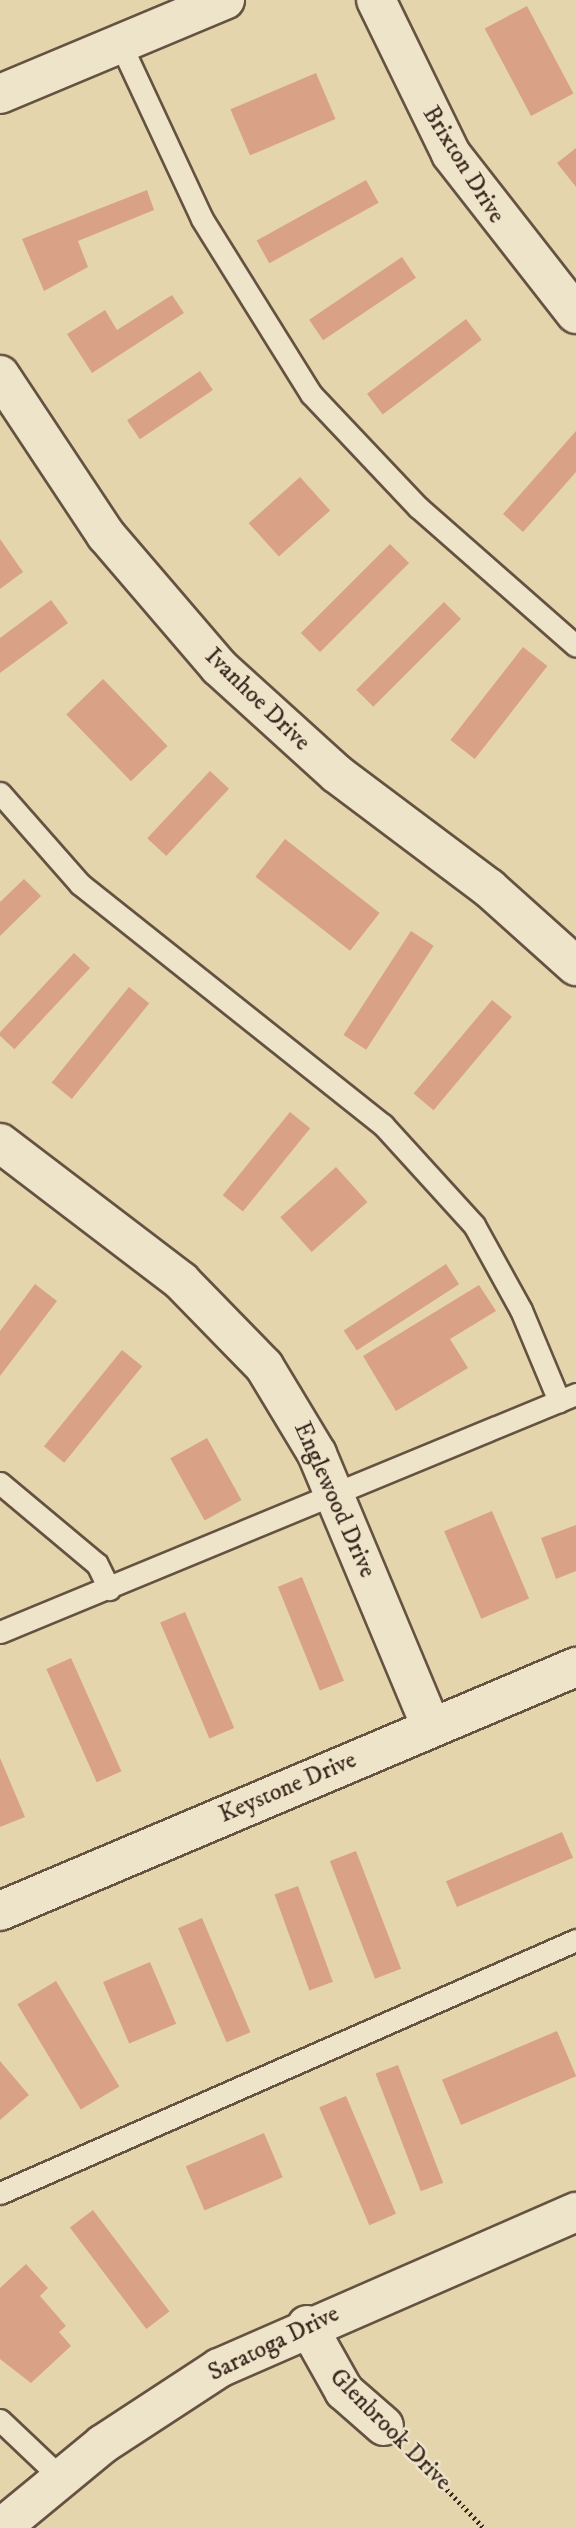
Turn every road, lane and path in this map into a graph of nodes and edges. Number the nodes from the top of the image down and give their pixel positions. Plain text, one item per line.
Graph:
1 (225, 0) edge
2 (376, 0) edge
3 (120, 43) junction
4 (0, 94) edge
5 (576, 314) edge
6 (0, 375) edge
7 (576, 646) edge
8 (0, 793) edge
9 (576, 966) edge
10 (0, 1143) edge
11 (568, 1398) edge
12 (0, 1483) edge
13 (335, 1495) junction
14 (109, 1590) junction
15 (0, 1632) edge
16 (576, 1667) edge
17 (431, 1727) junction
18 (0, 1911) edge
19 (576, 1940) edge
20 (0, 2193) edge
21 (576, 2211) edge
22 (307, 2325) junction
23 (0, 2420) edge
24 (384, 2426) joint
25 (60, 2477) junction
26 (1, 2528) edge
27 (484, 2528) edge

1 - 3 street
2 - 5 street, Brixton Drive
3 - 4 street
3 - 7 lane
6 - 9 street, Ivanhoe Drive
8 - 11 lane
10 - 13 street, Englewood Drive
11 - 13 lane
12 - 14 lane
13 - 14 lane
13 - 17 street, Englewood Drive
14 - 15 lane
16 - 17 street, Keystone Drive
17 - 18 street, Keystone Drive
19 - 20 lane
21 - 22 street, Saratoga Drive
22 - 24 street, Glenbrook Drive
22 - 25 street, Saratoga Drive
23 - 25 lane
24 - 27 path, Glenbrook Drive
25 - 26 street, Saratoga Drive

